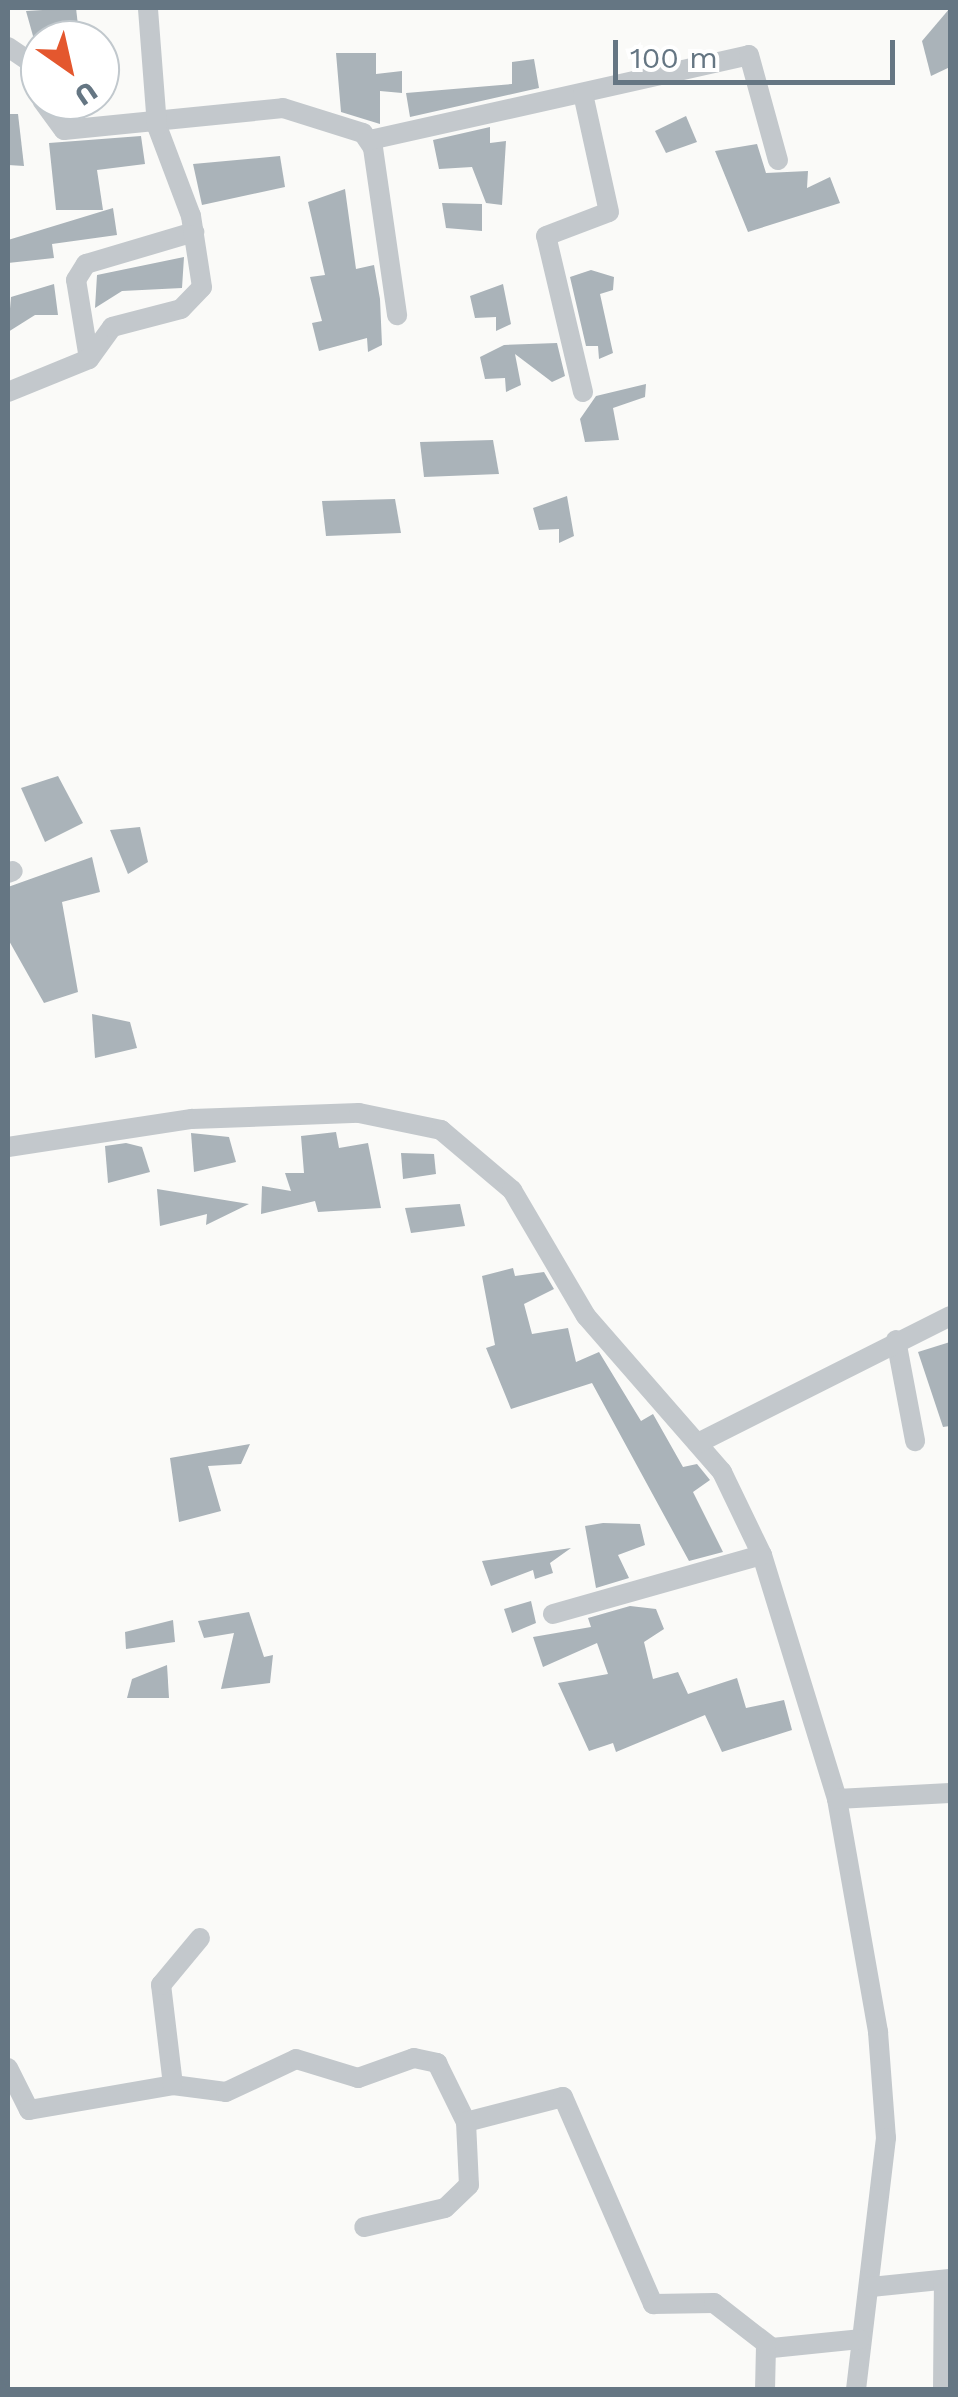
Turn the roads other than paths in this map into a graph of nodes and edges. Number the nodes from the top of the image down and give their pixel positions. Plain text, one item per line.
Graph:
1 (148, 8) edge
2 (583, 94) junction
3 (57, 120) edge
4 (157, 126) junction
5 (370, 140) junction
6 (778, 160) dead end
7 (194, 232) junction
8 (397, 315) dead end
9 (90, 359) junction
10 (8, 392) edge
11 (582, 392) dead end
12 (8, 1147) edge
13 (950, 1316) edge
14 (896, 1340) junction
15 (916, 1441) dead end
16 (698, 1442) junction
17 (762, 1555) junction
18 (553, 1614) dead end
19 (950, 1793) edge
20 (837, 1798) junction
21 (200, 1938) dead end
22 (8, 2068) edge
23 (174, 2086) junction
24 (466, 2122) junction
25 (364, 2227) dead end
26 (947, 2280) edge
27 (871, 2287) junction
28 (860, 2339) junction
29 (766, 2345) junction
30 (764, 2390) edge
31 (856, 2390) edge
32 (943, 2390) edge

1 - 4 street
2 - 5 street
2 - 6 street
2 - 11 street
3 - 4 street
4 - 5 street
4 - 7 street
5 - 8 street
7 - 9 street
7 - 9 street
9 - 10 street
12 - 16 street
13 - 14 street
14 - 15 street
14 - 16 street
16 - 17 street
17 - 18 street
17 - 20 street
19 - 20 street
20 - 27 street
21 - 23 street
22 - 23 street
23 - 24 street
24 - 25 street
24 - 29 street
26 - 27 street
26 - 32 street
27 - 28 street
28 - 29 street
28 - 31 street
29 - 30 street

